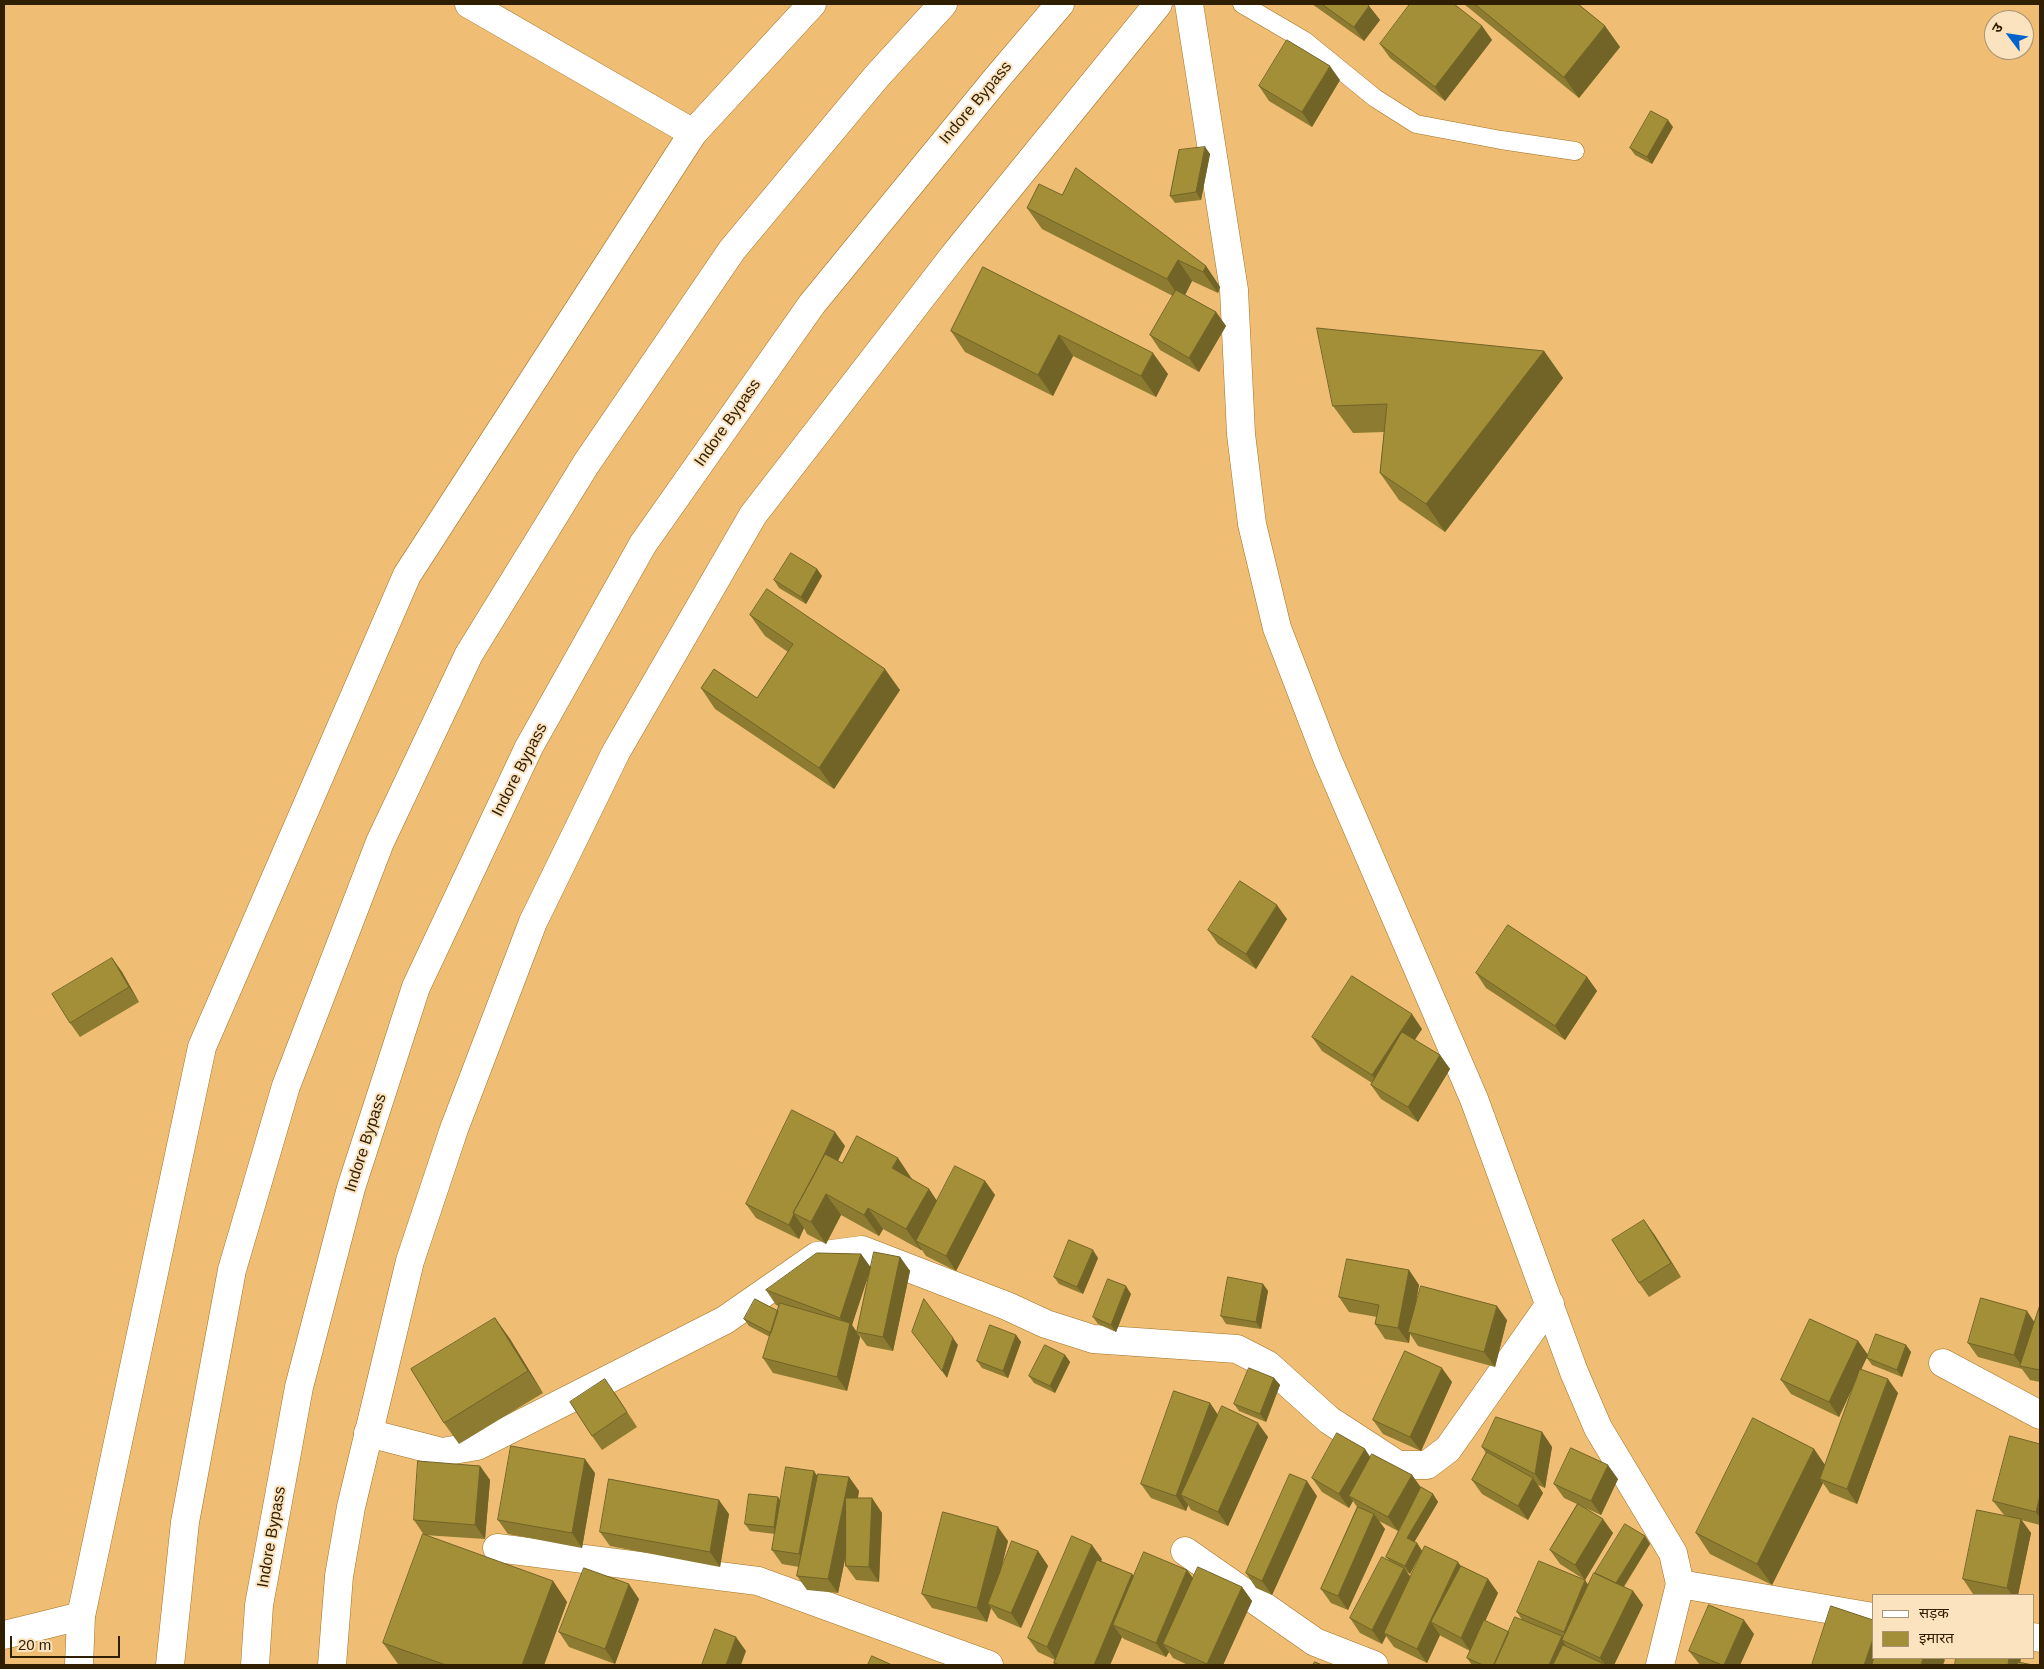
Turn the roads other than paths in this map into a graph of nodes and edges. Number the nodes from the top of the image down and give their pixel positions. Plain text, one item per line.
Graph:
1 (468, 4) edge
2 (812, 4) edge
3 (943, 4) edge
4 (1060, 4) edge
5 (1158, 4) edge
6 (1189, 4) edge
7 (1242, 4) edge
8 (693, 133) junction
9 (1576, 151) dead end
10 (1550, 1304) junction
11 (1943, 1363) dead end
12 (2040, 1415) edge
13 (368, 1433) junction
14 (497, 1548) dead end
15 (1185, 1551) dead end
16 (1680, 1584) junction
17 (81, 1616) junction
18 (1872, 1617) edge
19 (4, 1636) edge
20 (79, 1665) edge
21 (170, 1665) edge
22 (255, 1665) edge
23 (332, 1665) edge
24 (989, 1665) edge
25 (1374, 1665) edge
26 (1660, 1665) edge

1 - 8 main road
2 - 8 main road
3 - 21 main road
4 - 22 main road, Indore Bypass
5 - 13 main road
6 - 10 main road
7 - 9 lane
8 - 17 main road
10 - 13 main road
10 - 16 main road
11 - 12 main road
13 - 23 main road
14 - 24 main road
15 - 25 main road
16 - 18 main road
16 - 26 main road
17 - 19 main road
17 - 20 main road

